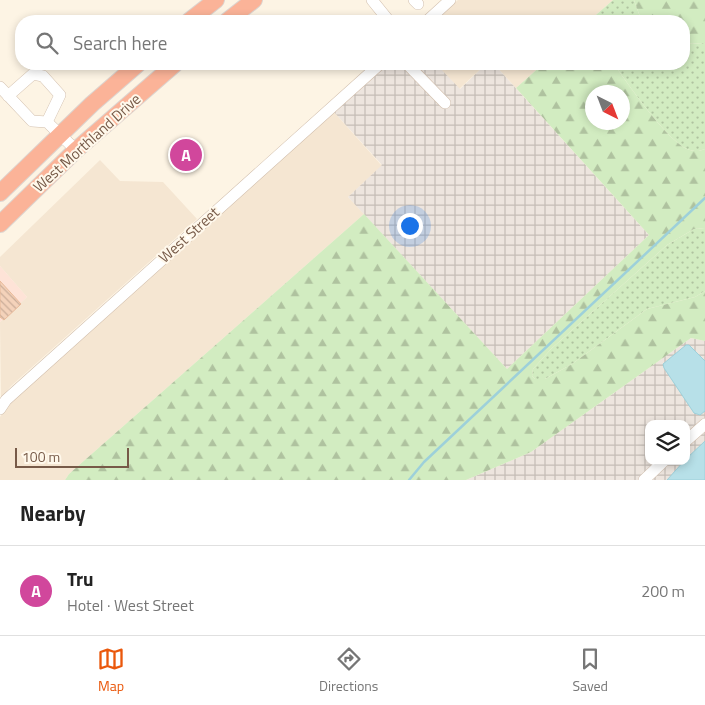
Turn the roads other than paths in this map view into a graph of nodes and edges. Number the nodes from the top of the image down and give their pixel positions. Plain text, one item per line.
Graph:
1 (216, 0) edge
2 (254, 0) edge
3 (372, 0) edge
4 (450, 0) edge
5 (197, 15) edge
6 (235, 15) edge
7 (384, 15) edge
8 (434, 15) edge
9 (131, 70) edge
10 (168, 70) edge
11 (373, 70) edge
12 (413, 70) edge
13 (4, 92) edge
14 (445, 104) dead end
15 (47, 122) junction
16 (60, 135) junction
17 (76, 150) junction
18 (5, 188) edge
19 (26, 198) junction
20 (0, 224) edge
21 (0, 409) edge
22 (705, 424) edge
23 (690, 437) edge
24 (660, 465) edge
25 (644, 480) edge

1 - 5 highway
2 - 6 highway
3 - 7 street
4 - 8 street
9 - 16 highway, West Morthland Drive
10 - 17 highway, West Morthland Drive
11 - 21 street, West Street
12 - 14 street
13 - 15 street
13 - 15 street
15 - 16 street
16 - 17 street
16 - 18 highway, West Morthland Drive
17 - 19 highway, West Morthland Drive
18 - 19 street
19 - 20 highway, West Morthland Drive
22 - 23 street
24 - 25 street

